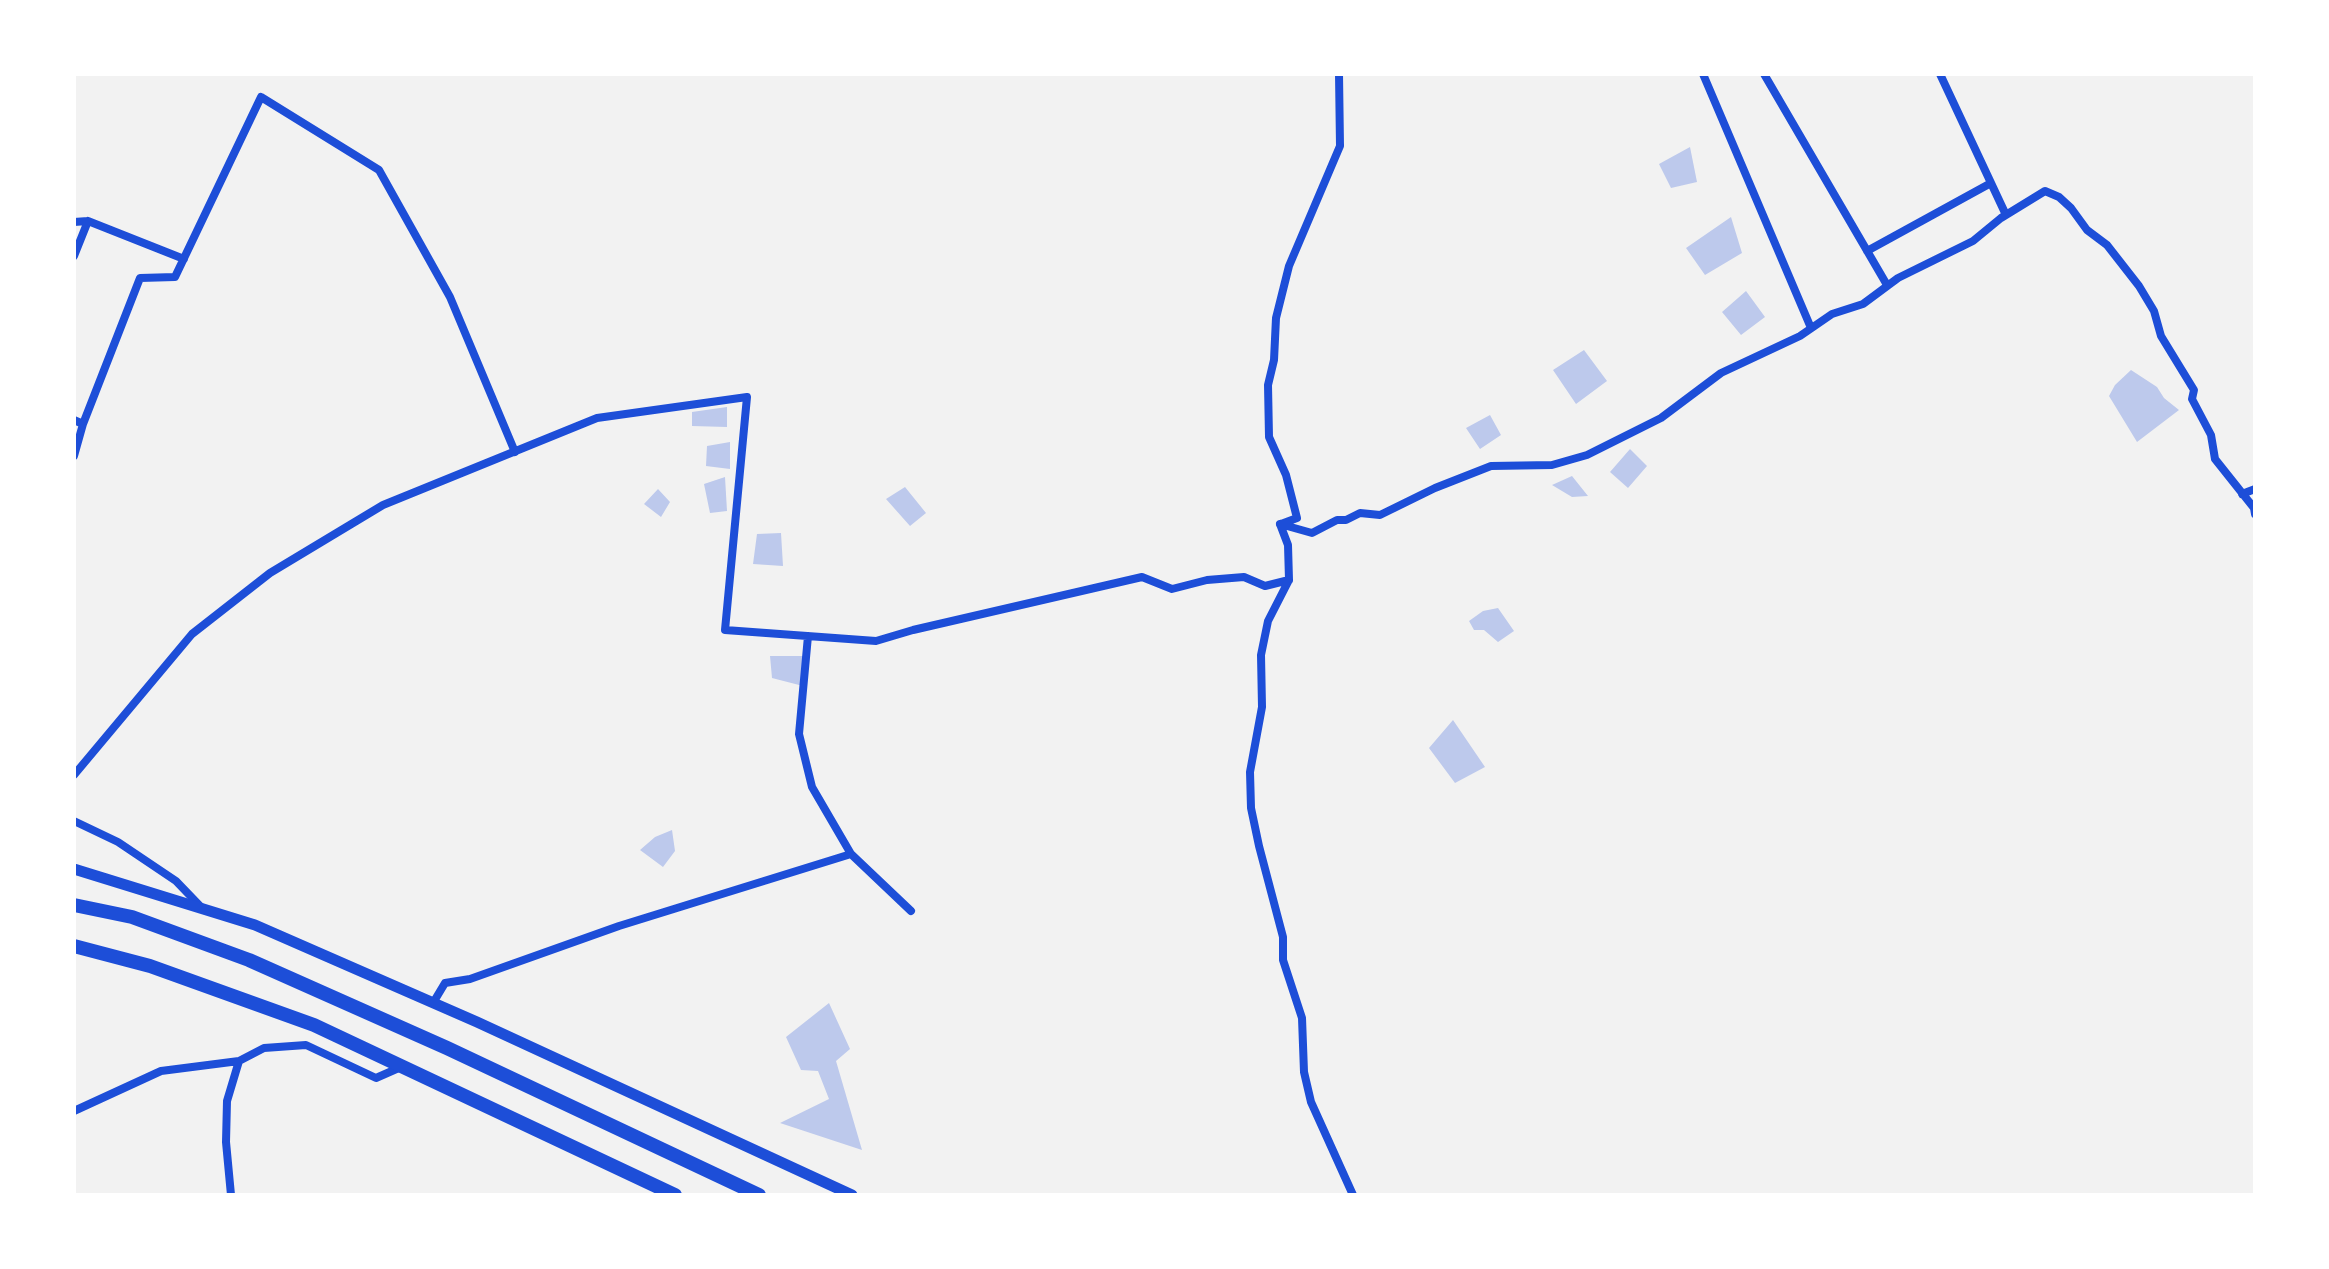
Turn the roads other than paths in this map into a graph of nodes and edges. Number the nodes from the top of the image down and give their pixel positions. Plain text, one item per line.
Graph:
1 (1339, 74) edge
2 (1703, 74) edge
3 (1764, 74) edge
4 (1940, 74) edge
5 (1991, 183) junction
6 (2006, 215) junction
7 (88, 221) junction
8 (74, 222) edge
9 (1867, 251) junction
10 (74, 256) edge
11 (184, 259) junction
12 (1887, 285) junction
13 (1811, 328) junction
14 (74, 420) edge
15 (83, 424) junction
16 (515, 452) junction
17 (74, 456) edge
18 (2255, 489) edge
19 (2242, 494) junction
20 (2255, 514) edge
21 (1280, 524) junction
22 (1289, 580) junction
23 (808, 636) junction
24 (74, 775) edge
25 (74, 821) edge
26 (851, 854) junction
27 (74, 869) edge
28 (74, 905) edge
29 (201, 908) junction
30 (911, 911) dead end
31 (74, 946) edge
32 (433, 1003) junction
33 (239, 1061) junction
34 (402, 1067) junction
35 (74, 1111) edge
36 (231, 1195) edge
37 (675, 1195) edge
38 (759, 1195) edge
39 (852, 1195) edge
40 (1353, 1195) edge

1 - 21 street
2 - 13 street
3 - 9 street
4 - 5 street
5 - 6 street
5 - 9 street
6 - 12 street
6 - 19 street
7 - 8 street
7 - 10 street
7 - 11 street
9 - 12 street
11 - 15 street
11 - 16 street
12 - 13 street
13 - 21 street
14 - 15 street
15 - 17 street
16 - 23 street
16 - 24 street
18 - 19 street
19 - 20 street
21 - 22 street
22 - 23 street
22 - 40 street
23 - 26 street
25 - 29 street
26 - 30 street
26 - 32 street
27 - 29 street
28 - 38 highway
29 - 32 street
31 - 34 highway
32 - 39 street
33 - 34 street
33 - 35 street
33 - 36 street
34 - 37 highway

